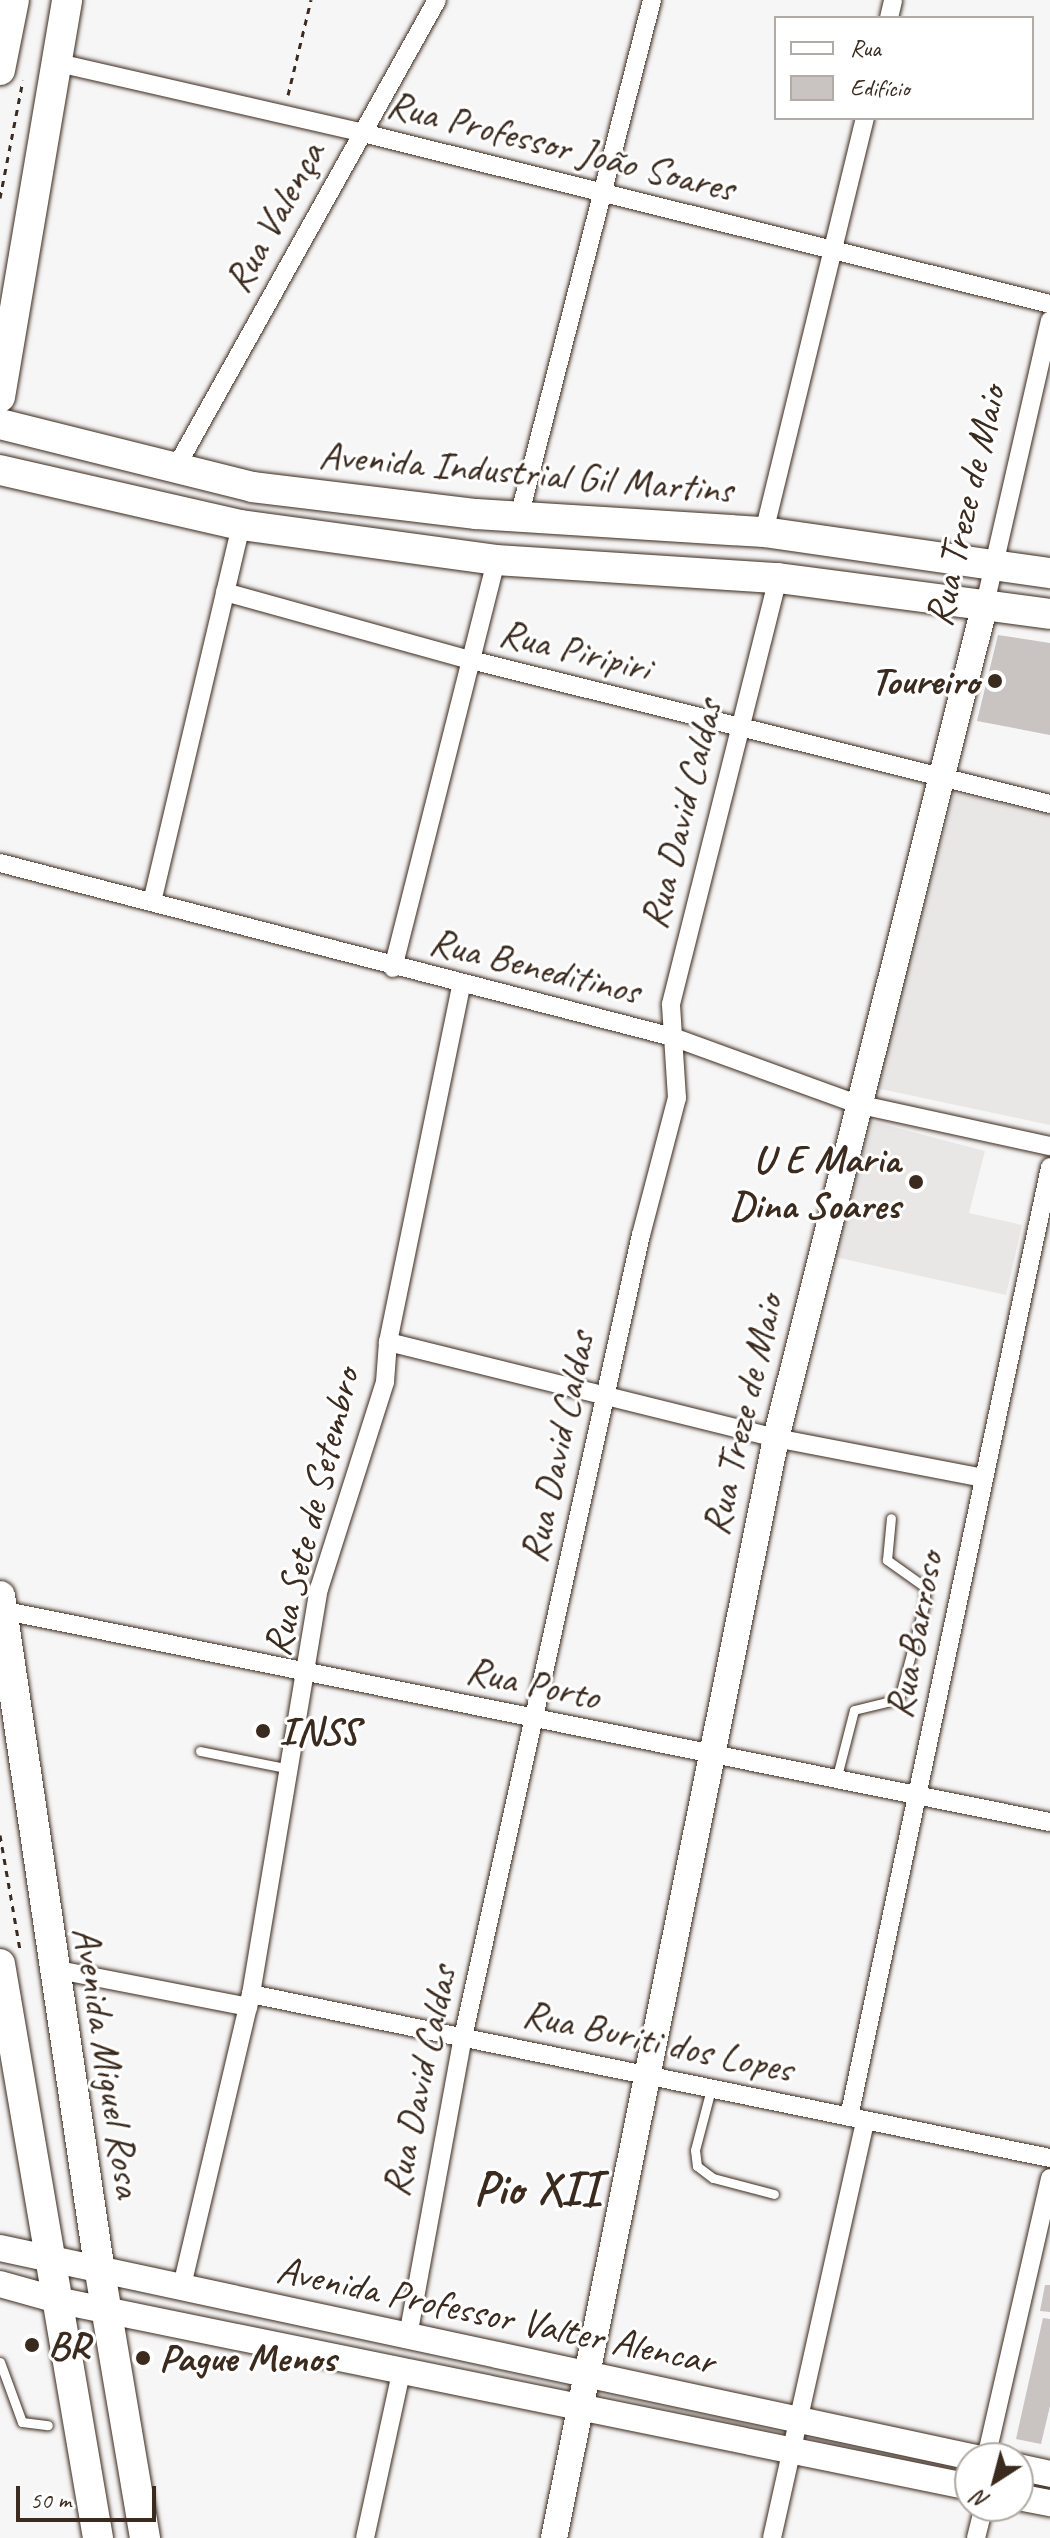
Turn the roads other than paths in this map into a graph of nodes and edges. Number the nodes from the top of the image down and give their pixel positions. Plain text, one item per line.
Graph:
1 (14, 0) edge
2 (67, 0) edge
3 (437, 0) edge
4 (652, 0) edge
5 (54, 62) junction
6 (12, 73) edge
7 (865, 120) edge
8 (363, 133) junction
9 (605, 193) junction
10 (833, 254) junction
11 (1050, 304) edge
12 (1050, 320) edge
13 (0, 397) edge
14 (0, 424) edge
15 (175, 469) junction
16 (0, 470) edge
17 (519, 517) junction
18 (241, 525) junction
19 (699, 528) junction
20 (764, 532) junction
21 (496, 560) junction
22 (994, 566) junction
23 (697, 570) junction
24 (1050, 573) edge
25 (778, 578) junction
26 (225, 592) junction
27 (985, 604) junction
28 (1050, 614) edge
29 (471, 660) junction
30 (740, 729) junction
31 (939, 778) junction
32 (1050, 804) edge
33 (0, 863) edge
34 (152, 902) junction
35 (393, 968) junction
36 (461, 986) junction
37 (673, 1037) junction
38 (857, 1104) junction
39 (1050, 1146) edge
40 (1050, 1167) edge
41 (388, 1342) junction
42 (605, 1398) junction
43 (776, 1438) junction
44 (983, 1478) junction
45 (891, 1518) dead end
46 (1, 1603) edge
47 (306, 1671) junction
48 (534, 1721) junction
49 (200, 1751) dead end
50 (709, 1755) junction
51 (290, 1769) junction
52 (836, 1780) junction
53 (918, 1796) junction
54 (1050, 1822) edge
55 (0, 1964) edge
56 (53, 1969) junction
57 (249, 2000) junction
58 (463, 2037) junction
59 (644, 2075) junction
60 (711, 2089) junction
61 (857, 2119) junction
62 (1050, 2158) edge
63 (1050, 2178) edge
64 (774, 2194) dead end
65 (0, 2248) edge
66 (53, 2262) junction
67 (100, 2272) junction
68 (0, 2284) edge
69 (181, 2290) junction
70 (61, 2301) junction
71 (107, 2310) junction
72 (408, 2336) junction
73 (0, 2362) edge
74 (402, 2369) junction
75 (587, 2374) junction
76 (581, 2405) junction
77 (800, 2422) junction
78 (48, 2425) dead end
79 (990, 2442) edge
80 (793, 2448) junction
81 (954, 2453) edge
82 (954, 2483) edge
83 (98, 2538) edge
84 (145, 2538) edge
85 (365, 2538) edge
86 (554, 2538) edge
87 (772, 2538) edge

1 - 6 main road
2 - 5 main road
3 - 8 street, Rua Valença
4 - 9 street
5 - 8 street, Rua Professor João Soares
5 - 13 main road
7 - 10 street
8 - 9 street, Rua Professor João Soares
8 - 15 street, Rua Valença
9 - 10 street, Rua Professor João Soares
9 - 17 street
10 - 11 street, Rua Professor João Soares
10 - 20 street
12 - 22 street, Rua Treze de Maio
14 - 15 main road, Avenida Industrial Gil Martins
15 - 17 main road, Avenida Industrial Gil Martins
16 - 18 main road, Avenida Industrial Gil Martins
17 - 19 main road, Avenida Industrial Gil Martins
18 - 21 main road, Avenida Industrial Gil Martins
18 - 26 street
19 - 20 main road, Avenida Industrial Gil Martins
19 - 23 main road
20 - 22 main road, Avenida Industrial Gil Martins
21 - 23 main road, Avenida Industrial Gil Martins
21 - 29 street
22 - 24 main road, Avenida Industrial Gil Martins
22 - 27 street, Rua Treze de Maio
23 - 25 main road, Avenida Industrial Gil Martins
25 - 27 main road, Avenida Industrial Gil Martins
25 - 30 street, Rua David Caldas
26 - 29 street, Rua Piripiri
26 - 34 street
27 - 28 main road, Avenida Industrial Gil Martins
27 - 31 main road, Rua Treze de Maio
29 - 30 street, Rua Piripiri
29 - 35 street
30 - 31 street, Rua Piripiri
30 - 37 street, Rua David Caldas
31 - 32 street, Rua Piripiri
31 - 38 main road, Rua Treze de Maio
33 - 34 street, Rua Beneditinos
34 - 35 street, Rua Beneditinos
35 - 36 street, Rua Beneditinos
36 - 37 street, Rua Beneditinos
36 - 41 street, Rua Sete de Setembro
37 - 38 street, Rua Beneditinos
37 - 42 street, Rua David Caldas
38 - 39 street, Rua Beneditinos
38 - 43 main road, Rua Treze de Maio
40 - 44 street, Rua Barroso
41 - 42 street
41 - 47 street, Rua Sete de Setembro
42 - 43 street
42 - 48 street, Rua David Caldas
43 - 44 street
43 - 50 main road, Rua Treze de Maio
44 - 53 street, Rua Barroso
45 - 52 lane
46 - 47 street, Rua Porto
46 - 56 main road, Avenida Miguel Rosa
47 - 48 street, Rua Porto
47 - 51 street, Rua Sete de Setembro
48 - 50 street, Rua Porto
48 - 58 street, Rua David Caldas
49 - 51 lane
50 - 52 street, Rua Porto
50 - 59 main road, Rua Treze de Maio
51 - 57 street, Rua Sete de Setembro
52 - 53 street, Rua Porto
53 - 54 street, Rua Porto
53 - 61 street, Rua Barroso
55 - 66 main road
56 - 57 street, Rua Buriti dos Lopes
56 - 67 main road, Avenida Miguel Rosa
57 - 58 street, Rua Buriti dos Lopes
57 - 69 street, Rua Sete de Setembro
58 - 59 street, Rua Buriti dos Lopes
58 - 72 street, Rua David Caldas
59 - 60 street, Rua Buriti dos Lopes
59 - 75 main road, Rua Treze de Maio
60 - 61 street, Rua Buriti dos Lopes
60 - 64 lane
61 - 62 street, Rua Buriti dos Lopes
61 - 77 street, Rua Barroso
63 - 79 street
65 - 66 main road, Avenida Professor Valter Alencar
66 - 67 main road, Avenida Professor Valter Alencar
66 - 70 main road
67 - 69 main road, Avenida Professor Valter Alencar
67 - 71 main road, Avenida Miguel Rosa
68 - 70 main road, Avenida Professor Valter Alencar
69 - 72 main road, Avenida Professor Valter Alencar
70 - 71 main road, Avenida Professor Valter Alencar
70 - 83 main road
71 - 74 main road, Avenida Professor Valter Alencar
71 - 84 main road, Avenida Miguel Rosa
72 - 75 main road, Avenida Professor Valter Alencar
73 - 78 lane
74 - 76 main road, Avenida Professor Valter Alencar
74 - 85 street
75 - 76 main road, Rua Treze de Maio
75 - 77 main road, Avenida Professor Valter Alencar
76 - 80 main road, Avenida Professor Valter Alencar
76 - 86 main road, Rua Treze de Maio
77 - 80 street, Rua Barroso
77 - 81 main road, Avenida Professor Valter Alencar
80 - 82 main road, Avenida Professor Valter Alencar
80 - 87 street, Rua Barroso

